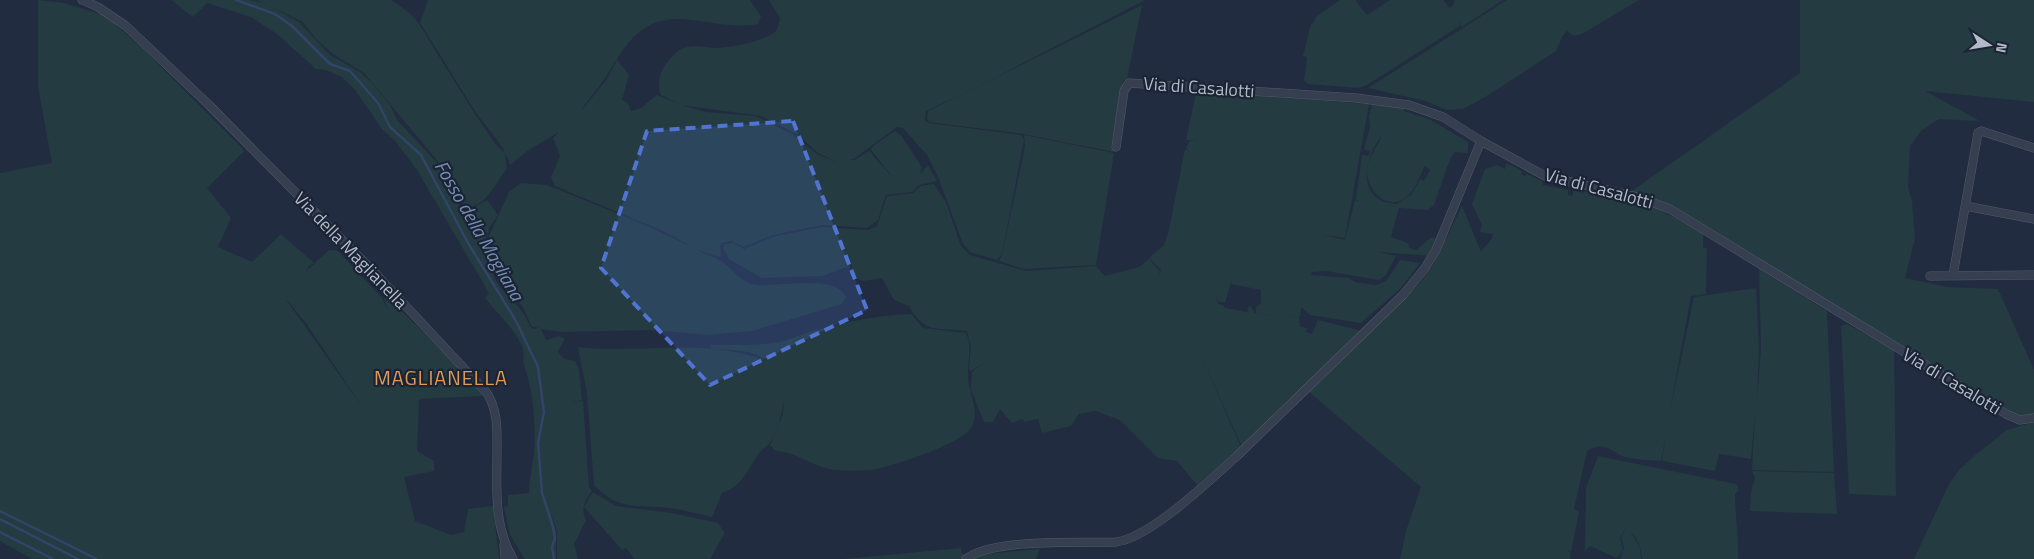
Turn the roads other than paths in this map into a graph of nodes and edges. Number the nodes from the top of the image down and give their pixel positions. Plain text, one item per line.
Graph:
1 (82, 0) edge
2 (1481, 141) junction
3 (1116, 148) dead end
4 (2034, 148) edge
5 (1965, 206) junction
6 (2034, 219) edge
7 (1953, 275) junction
8 (2034, 275) edge
9 (1930, 276) dead end
10 (2034, 418) edge
11 (503, 538) junction
12 (505, 559) edge
13 (513, 559) edge
14 (966, 559) edge

1 - 11 street, Via della Maglianella
2 - 3 street, Via di Casalotti
2 - 10 street, Via di Casalotti
2 - 14 street
4 - 5 street
5 - 6 street
5 - 7 street
7 - 8 street
7 - 9 street
11 - 12 street
11 - 13 street, Via della Maglianella

